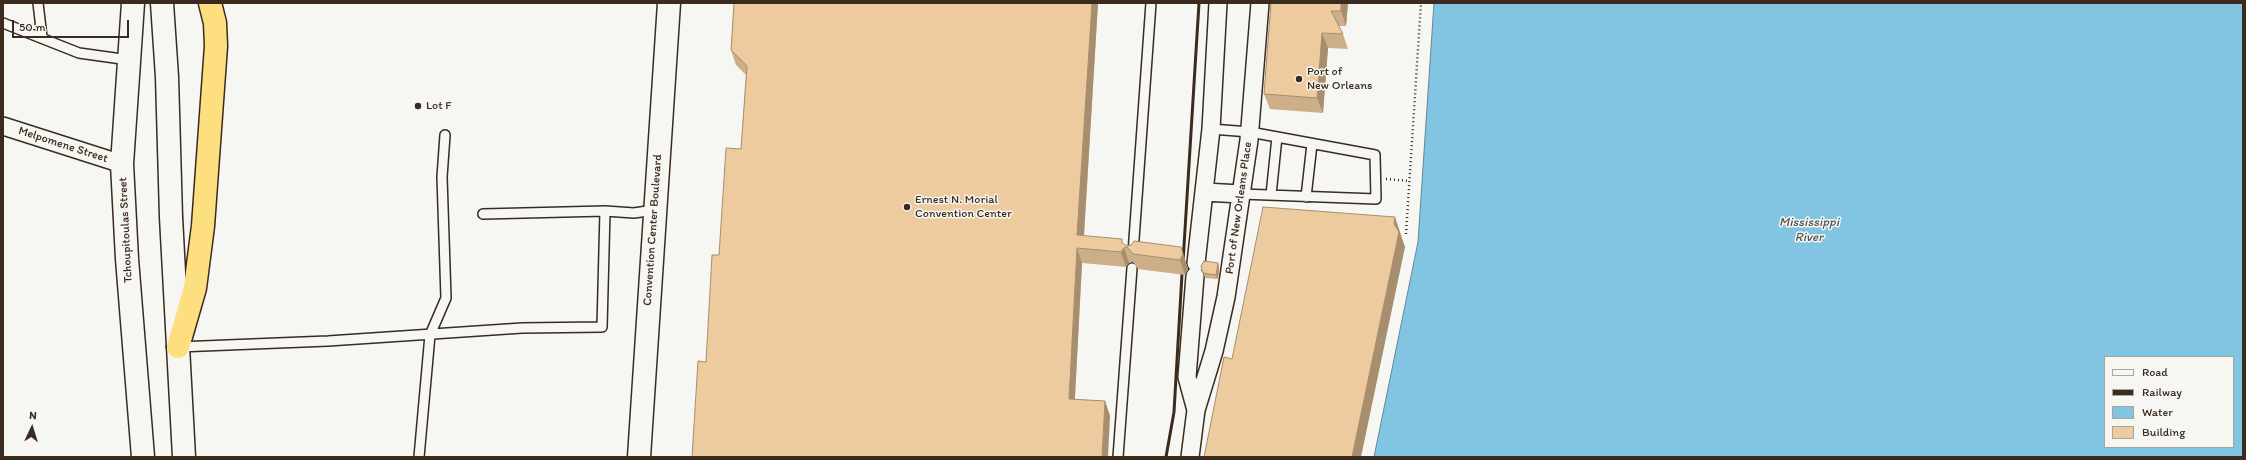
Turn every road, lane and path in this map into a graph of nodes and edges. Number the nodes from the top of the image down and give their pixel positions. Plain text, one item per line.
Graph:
1 (38, 3) edge
2 (134, 3) edge
3 (162, 3) edge
4 (210, 3) edge
5 (669, 3) edge
6 (1151, 3) edge
7 (1218, 3) edge
8 (1260, 3) edge
9 (1421, 3) edge
10 (3, 24) edge
11 (42, 37) junction
12 (129, 60) junction
13 (3, 126) edge
14 (1211, 129) junction
15 (1250, 132) junction
16 (444, 135) dead end
17 (1277, 137) junction
18 (1312, 144) junction
19 (122, 164) junction
20 (1376, 178) junction
21 (1410, 181) junction
22 (1204, 192) junction
23 (1242, 194) junction
24 (1271, 195) junction
25 (1306, 197) junction
26 (654, 210) junction
27 (605, 212) junction
28 (483, 214) dead end
29 (1406, 234) dead end
30 (1133, 255) edge
31 (1132, 268) edge
32 (430, 335) junction
33 (178, 347) junction
34 (1196, 410) junction
35 (143, 457) edge
36 (184, 457) edge
37 (419, 457) edge
38 (639, 457) edge
39 (1118, 457) edge
40 (1190, 457) edge

1 - 11 lane
2 - 12 street, Tchoupitoulas Street
3 - 33 street
4 - 33 highway
5 - 26 street, Convention Center Boulevard
6 - 30 lane
7 - 14 street, Port of New Orleans Place
8 - 15 street, Port of New Orleans Place
9 - 21 path
10 - 11 lane
11 - 12 lane
12 - 19 street, Tchoupitoulas Street
13 - 19 street, Melpomene Street
14 - 15 lane
14 - 22 street, Port of New Orleans Place
15 - 17 lane
15 - 23 street, Port of New Orleans Place
16 - 32 lane
17 - 18 lane
17 - 24 lane
18 - 20 lane
18 - 25 lane
19 - 35 street, Tchoupitoulas Street
20 - 21 path
20 - 25 lane
21 - 29 path
22 - 23 street
22 - 34 street, Port of New Orleans Place
23 - 24 lane
23 - 34 street, Port of New Orleans Place
24 - 25 lane
26 - 27 lane
26 - 38 street, Convention Center Boulevard
27 - 28 lane
27 - 32 lane
31 - 39 lane
32 - 33 lane
32 - 37 lane
33 - 36 street
34 - 40 street, Port of New Orleans Place

